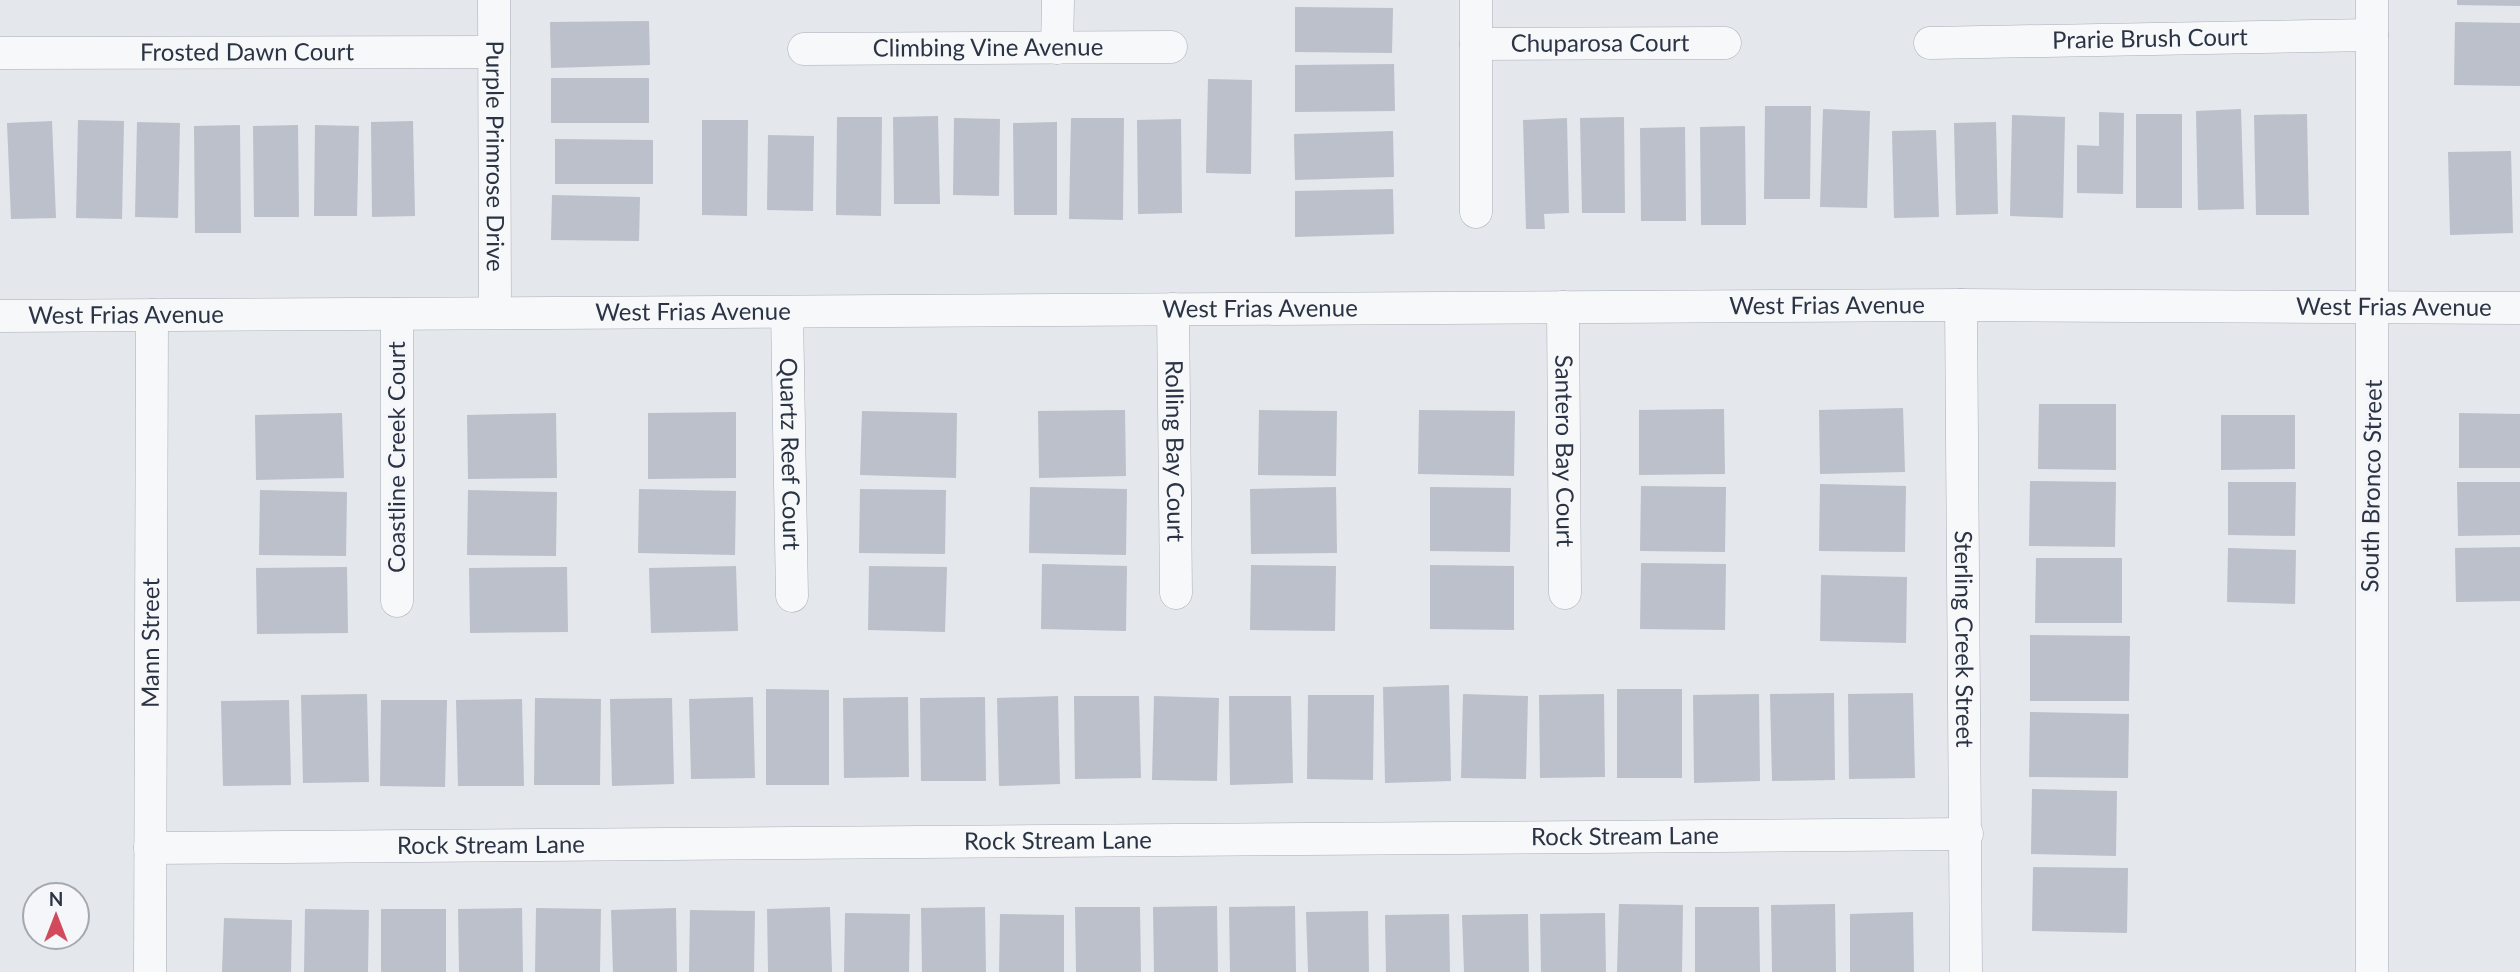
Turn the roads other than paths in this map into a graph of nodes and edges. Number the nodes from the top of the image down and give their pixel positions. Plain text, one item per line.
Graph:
1 (494, 0) edge
2 (1058, 0) edge
3 (1476, 0) edge
4 (2372, 0) edge
5 (2372, 35) junction
6 (1725, 43) dead end
7 (1930, 43) dead end
8 (1476, 44) junction
9 (1171, 47) dead end
10 (1058, 48) junction
11 (804, 49) dead end
12 (494, 52) junction
13 (0, 53) edge
14 (1476, 212) dead end
15 (1961, 305) junction
16 (1563, 307) junction
17 (2374, 308) junction
18 (2520, 308) edge
19 (1173, 309) junction
20 (787, 312) junction
21 (495, 313) junction
22 (397, 314) junction
23 (152, 315) junction
24 (0, 316) edge
25 (1176, 593) dead end
26 (1565, 593) dead end
27 (792, 596) dead end
28 (397, 601) dead end
29 (1967, 834) junction
30 (150, 848) junction
31 (150, 972) edge
32 (1966, 972) edge
33 (2372, 972) edge

1 - 12 street, Purple Primrose Drive
2 - 10 street
3 - 8 street
4 - 5 street, South Bronco Street
5 - 7 street, Prarie Brush Court
5 - 17 street, South Bronco Street
6 - 8 street, Chuparosa Court
8 - 14 street
9 - 10 street, Climbing Vine Avenue
10 - 11 street, Climbing Vine Avenue
12 - 13 street, Frosted Dawn Court
12 - 21 street, Purple Primrose Drive
15 - 16 street, West Frias Avenue
15 - 17 street, West Frias Avenue
15 - 29 street, Sterling Creek Street
16 - 19 street, West Frias Avenue
16 - 26 street, Santero Bay Court
17 - 18 street, West Frias Avenue
17 - 33 street, South Bronco Street
19 - 20 street, West Frias Avenue
19 - 25 street, Rolling Bay Court
20 - 21 street, West Frias Avenue
20 - 27 street, Quartz Reef Court
21 - 22 street, West Frias Avenue
22 - 23 street, West Frias Avenue
22 - 28 street, Coastline Creek Court
23 - 24 street, West Frias Avenue
23 - 30 street, Mann Street
29 - 30 street, Rock Stream Lane
29 - 32 street, Sterling Creek Street
30 - 31 street, Mann Street

